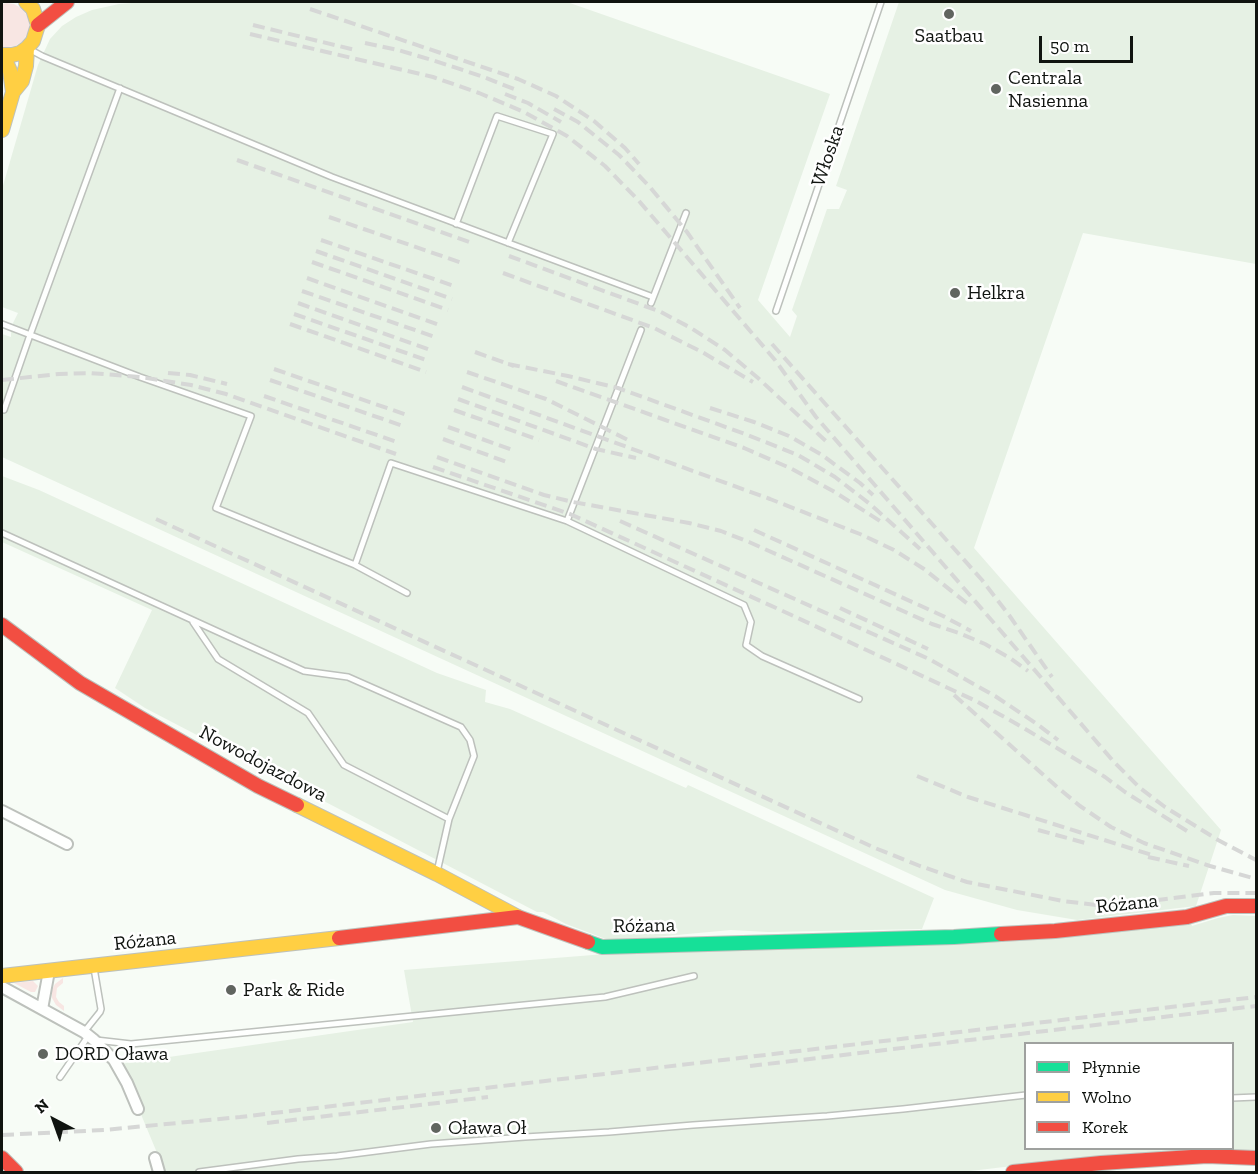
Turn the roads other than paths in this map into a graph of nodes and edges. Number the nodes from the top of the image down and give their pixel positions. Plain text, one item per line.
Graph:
1 (29, 2) edge
2 (67, 2) edge
3 (881, 2) edge
4 (38, 25) junction
5 (27, 48) junction
6 (2, 55) edge
7 (120, 88) junction
8 (13, 92) junction
9 (2, 130) edge
10 (686, 213) dead end
11 (456, 224) junction
12 (508, 243) junction
13 (776, 311) dead end
14 (2, 324) edge
15 (640, 330) dead end
16 (30, 335) junction
17 (4, 410) dead end
18 (567, 521) junction
19 (2, 533) edge
20 (355, 565) junction
21 (407, 593) dead end
22 (192, 620) junction
23 (2, 625) edge
24 (859, 699) dead end
25 (2, 811) edge
26 (449, 819) junction
27 (67, 844) dead end
28 (437, 874) junction
29 (1257, 906) edge
30 (518, 917) junction
31 (94, 966) junction
32 (49, 971) junction
33 (2, 976) edge
34 (694, 976) dead end
35 (2, 987) edge
36 (42, 1009) junction
37 (89, 1035) junction
38 (60, 1077) dead end
39 (1024, 1095) edge
40 (1257, 1097) edge
41 (1234, 1098) edge
42 (138, 1109) dead end
43 (2, 1158) edge
44 (155, 1158) dead end
45 (1257, 1158) edge
46 (16, 1173) edge
47 (159, 1173) edge
48 (199, 1173) edge
49 (1013, 1173) edge

1 - 4 street
2 - 4 street
3 - 13 lane, Włoska
4 - 5 street
5 - 6 street
5 - 7 lane
5 - 8 street
6 - 8 street
7 - 11 lane
7 - 16 lane
8 - 9 street
10 - 12 lane
11 - 12 lane
11 - 12 lane
14 - 16 lane
15 - 18 lane
16 - 17 lane
16 - 20 lane
18 - 20 lane
18 - 24 lane
19 - 22 lane
20 - 21 lane
22 - 26 lane
22 - 26 lane
23 - 28 street, Nowodojazdowa
25 - 27 street
26 - 28 lane
28 - 30 street, Nowodojazdowa
29 - 30 street, Różana
30 - 31 street, Różana
31 - 32 street, Różana
31 - 37 lane
32 - 33 street, Różana
32 - 36 street
34 - 37 lane
35 - 36 street
36 - 37 street
37 - 38 lane
37 - 42 street
39 - 48 lane
40 - 41 lane
43 - 46 street
44 - 47 street
45 - 49 street

